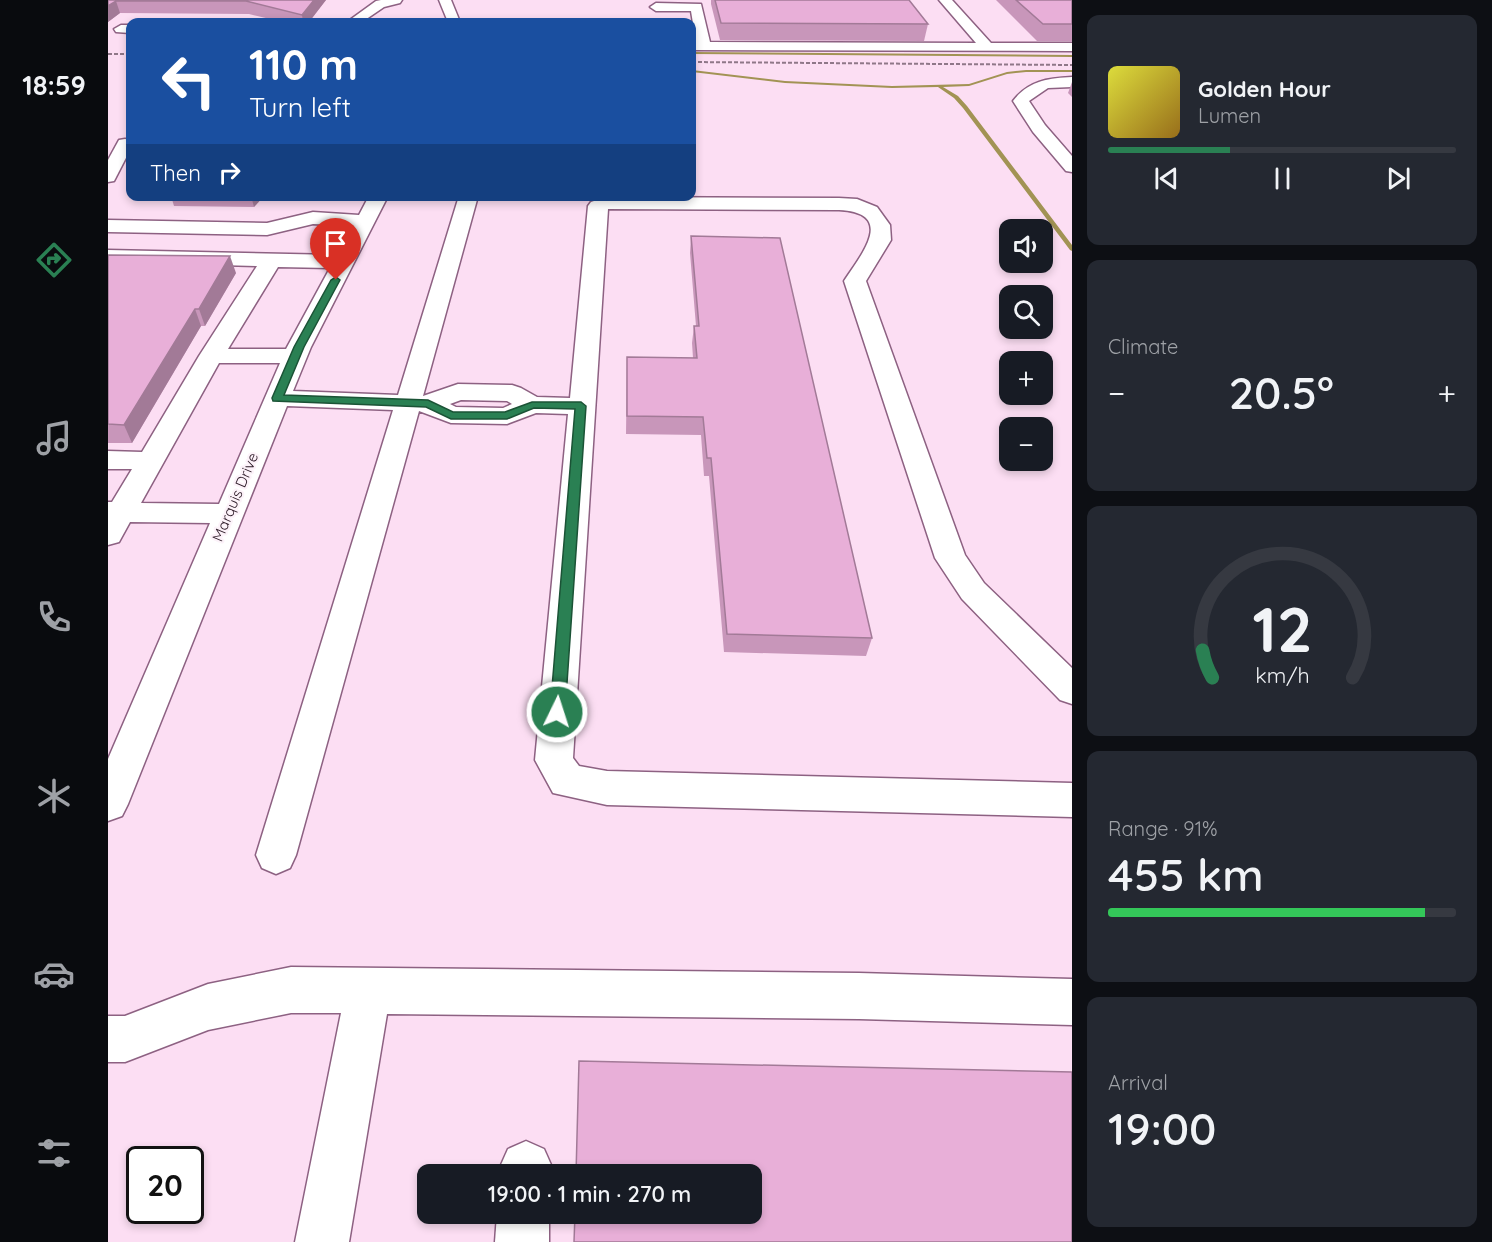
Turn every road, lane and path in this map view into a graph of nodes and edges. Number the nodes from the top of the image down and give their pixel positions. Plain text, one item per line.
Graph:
1 (396, 0) edge
2 (445, 0) edge
3 (945, 0) edge
4 (657, 3) edge
5 (360, 18) edge
6 (452, 18) edge
7 (698, 46) edge
8 (987, 48) junction
9 (1072, 48) edge
10 (1072, 82) edge
11 (121, 144) edge
12 (1072, 168) edge
13 (108, 177) edge
14 (468, 201) edge
15 (372, 209) edge
16 (108, 226) edge
17 (108, 256) edge
18 (271, 260) junction
19 (345, 262) junction
20 (211, 356) junction
21 (295, 356) junction
22 (277, 398) junction
23 (418, 403) junction
24 (581, 406) junction
25 (108, 460) edge
26 (149, 461) junction
27 (228, 514) junction
28 (112, 519) edge
29 (1072, 690) edge
30 (111, 788) edge
31 (1072, 800) edge
32 (276, 855) dead end
33 (368, 991) junction
34 (1072, 1002) edge
35 (108, 1039) edge
36 (523, 1224) edge
37 (322, 1242) edge
38 (522, 1242) edge

1 - 5 street
2 - 6 street
3 - 8 street
4 - 7 street
7 - 8 street
8 - 9 street
10 - 12 street
11 - 13 street
14 - 23 street
15 - 16 street
15 - 19 street, Marquis Drive
17 - 18 street
18 - 19 street
18 - 20 street
19 - 21 street, Marquis Drive
20 - 21 street
20 - 26 street
21 - 22 street, Marquis Drive
22 - 23 street
22 - 27 street, Marquis Drive
23 - 24 street
23 - 32 street
24 - 29 street
24 - 31 street
25 - 26 street
26 - 28 street
27 - 28 street
27 - 30 street, Marquis Drive
33 - 34 street
33 - 35 street
33 - 37 street
36 - 38 street

